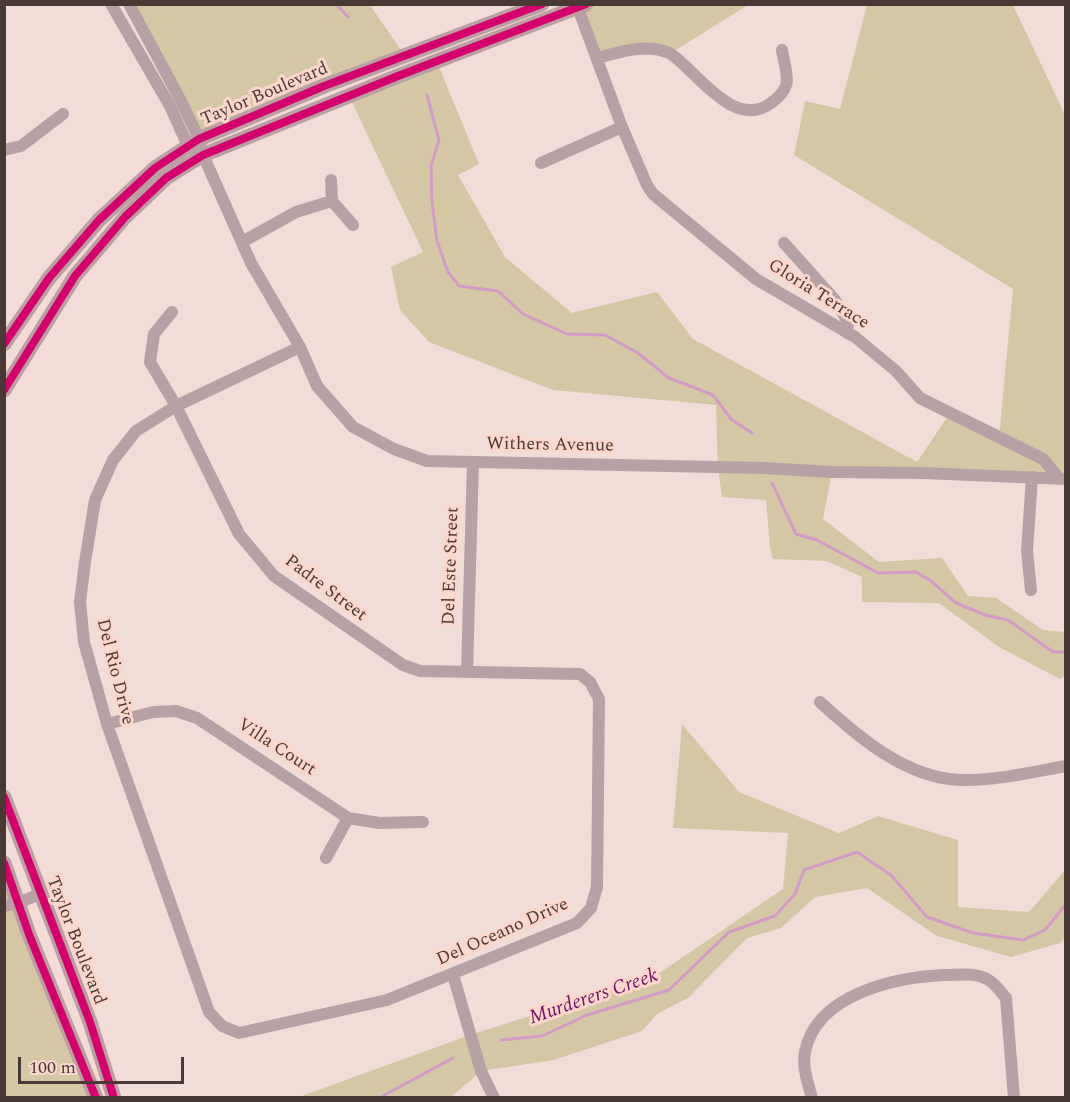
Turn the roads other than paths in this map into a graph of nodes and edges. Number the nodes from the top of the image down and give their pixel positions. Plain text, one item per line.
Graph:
1 (111, 4) edge
2 (129, 4) edge
3 (542, 4) edge
4 (582, 6) edge
5 (782, 50) dead end
6 (597, 58) junction
7 (63, 114) dead end
8 (622, 128) junction
9 (194, 142) junction
10 (4, 150) edge
11 (203, 155) junction
12 (541, 163) dead end
13 (331, 180) dead end
14 (332, 201) junction
15 (353, 225) dead end
16 (242, 242) junction
17 (784, 243) dead end
18 (172, 312) dead end
19 (848, 333) junction
20 (4, 344) edge
21 (300, 347) junction
22 (4, 390) edge
23 (176, 406) junction
24 (473, 462) junction
25 (1032, 477) junction
26 (1062, 478) edge
27 (1031, 590) dead end
28 (467, 671) junction
29 (820, 702) dead end
30 (107, 724) junction
31 (1065, 766) edge
32 (4, 797) edge
33 (348, 818) junction
34 (423, 822) dead end
35 (326, 858) dead end
36 (4, 863) edge
37 (40, 894) junction
38 (11, 905) edge
39 (453, 975) junction
40 (222, 1026) joint
41 (96, 1098) edge
42 (114, 1098) edge
43 (494, 1098) edge
44 (812, 1098) edge
45 (1014, 1098) edge

1 - 9 street, Withers Avenue
2 - 9 street, Withers Avenue
3 - 9 main road, Taylor Boulevard
4 - 6 street, Gloria Terrace
4 - 11 main road, Taylor Boulevard
5 - 6 street
6 - 8 street, Gloria Terrace
7 - 10 street
8 - 12 street
8 - 19 street, Gloria Terrace
9 - 11 street, Withers Avenue
9 - 20 main road, Taylor Boulevard
11 - 16 street, Withers Avenue
11 - 22 main road, Taylor Boulevard
13 - 14 street
14 - 15 street
14 - 16 street
16 - 21 street, Withers Avenue
17 - 19 street
18 - 23 street, Padre Street
19 - 26 street, Gloria Terrace
21 - 23 street, Del Rio Drive
21 - 24 street, Withers Avenue
23 - 28 street, Padre Street
23 - 30 street, Del Rio Drive
24 - 25 street, Withers Avenue
24 - 28 street, Del Este Street
25 - 26 street, Withers Avenue
25 - 27 street
28 - 39 street, Del Oceano Drive
29 - 31 street
30 - 33 street, Villa Court
30 - 40 street, Del Rio Drive
32 - 37 main road, Taylor Boulevard
33 - 34 street, Villa Court
33 - 35 street
36 - 38 main road
37 - 38 street
37 - 42 main road, Taylor Boulevard
38 - 41 main road
39 - 40 street, Del Oceano Drive
39 - 43 street
44 - 45 street

